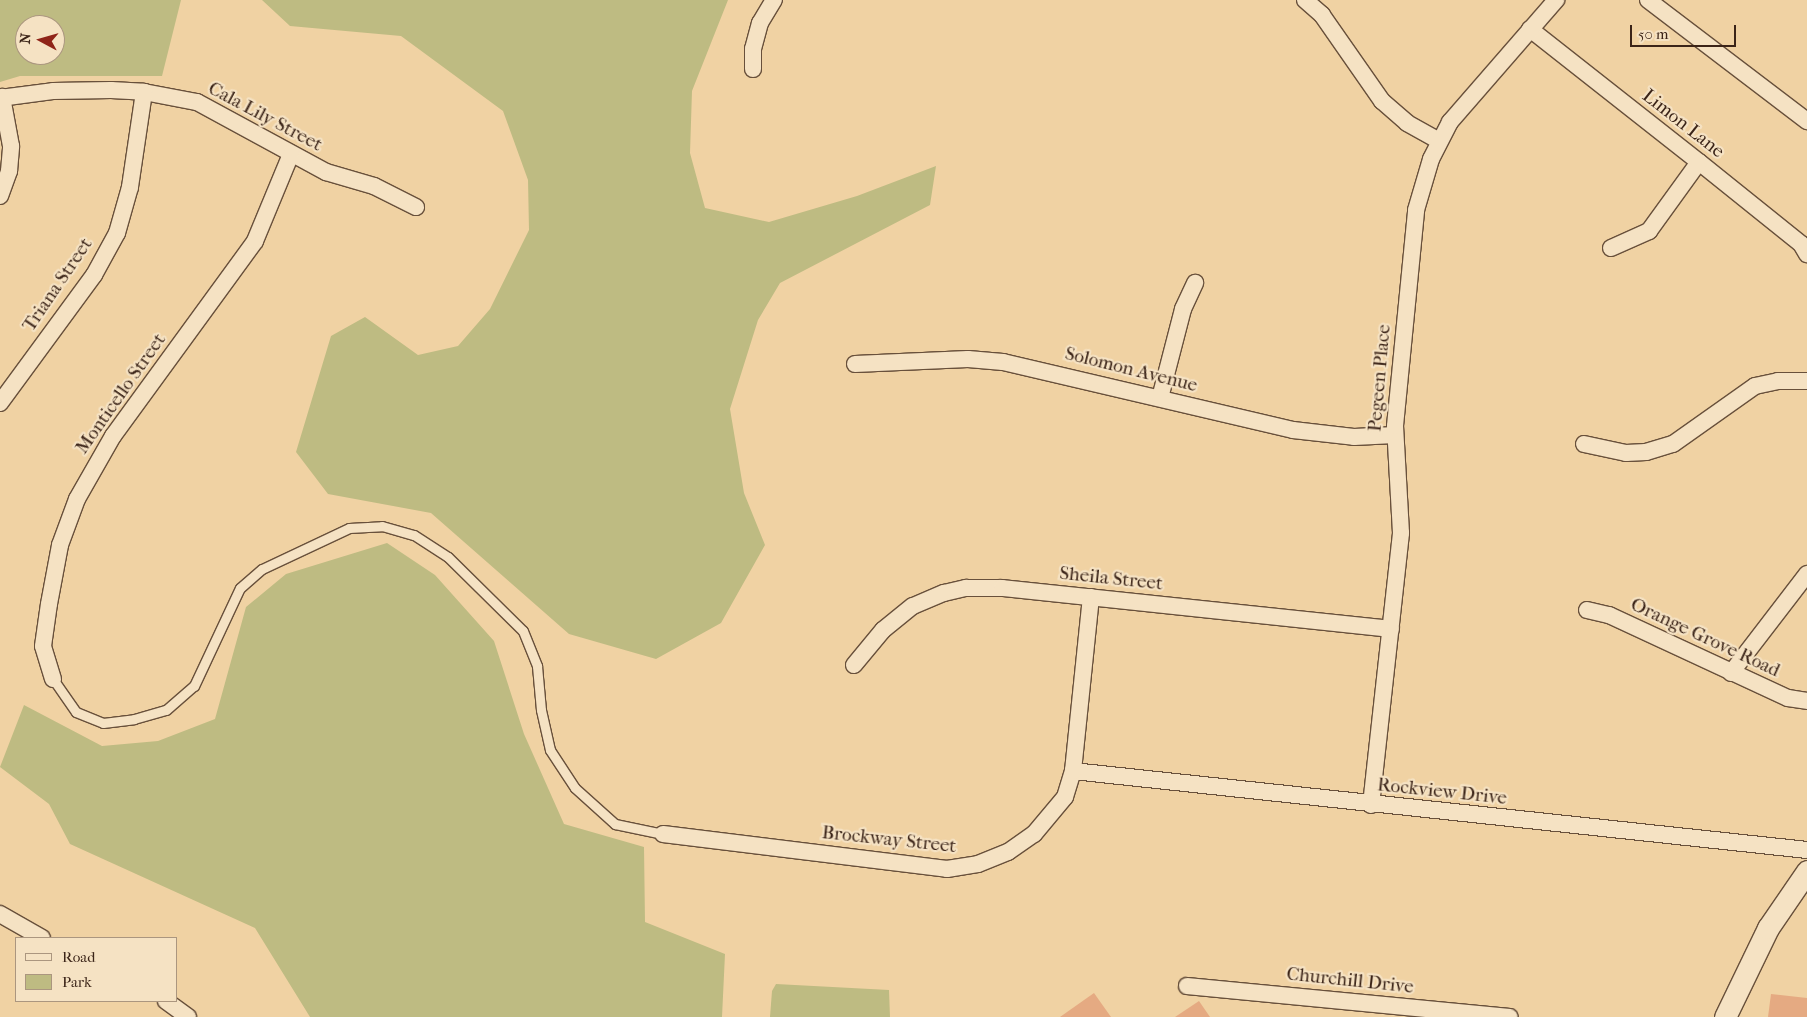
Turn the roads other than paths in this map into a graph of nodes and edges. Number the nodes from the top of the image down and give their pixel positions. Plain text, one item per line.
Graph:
1 (774, 0) edge
2 (1556, 0) edge
3 (1648, 0) edge
4 (1310, 1) edge
5 (1530, 29) junction
6 (753, 69) dead end
7 (144, 92) junction
8 (1, 98) edge
9 (1807, 122) edge
10 (1439, 141) junction
11 (291, 154) junction
12 (1699, 162) junction
13 (0, 196) edge
14 (416, 207) dead end
15 (1611, 248) dead end
16 (1807, 254) edge
17 (1195, 283) dead end
18 (855, 364) dead end
19 (1807, 381) edge
20 (1160, 398) junction
21 (0, 403) edge
22 (1395, 436) junction
23 (1584, 444) dead end
24 (1807, 574) edge
25 (1091, 597) junction
26 (1586, 610) dead end
27 (1391, 628) junction
28 (854, 664) dead end
29 (1731, 673) junction
30 (53, 679) joint
31 (1807, 701) edge
32 (1073, 771) junction
33 (1371, 804) junction
34 (663, 834) joint
35 (1807, 850) edge
36 (1807, 871) edge
37 (0, 914) edge
38 (40, 937) edge
39 (1187, 986) dead end
40 (167, 1002) edge
41 (188, 1017) edge
42 (1510, 1017) edge
43 (1725, 1017) edge

1 - 6 street
2 - 5 street, Pegeen Place
3 - 9 street
4 - 10 street
5 - 10 street, Pegeen Place
5 - 12 street, Limon Lane
7 - 8 street, Cala Lily Street
7 - 11 street, Cala Lily Street
7 - 21 street, Triana Street
8 - 13 street
10 - 22 street, Pegeen Place
11 - 14 street, Cala Lily Street
11 - 30 street, Monticello Street
12 - 15 street
12 - 16 street, Limon Lane
17 - 20 street
18 - 20 street, Solomon Avenue
19 - 23 street
20 - 22 street, Solomon Avenue
22 - 27 street, Pegeen Place
24 - 29 street
25 - 27 street, Sheila Street
25 - 28 street, Sheila Street
25 - 32 street, Brockway Street
26 - 29 street, Orange Grove Road
27 - 33 street, Pegeen Place
29 - 31 street, Orange Grove Road
30 - 34 lane
32 - 33 street, Rockview Drive
32 - 34 street, Brockway Street
33 - 35 street, Rockview Drive
36 - 43 street
37 - 38 street
39 - 42 street, Churchill Drive
40 - 41 street

